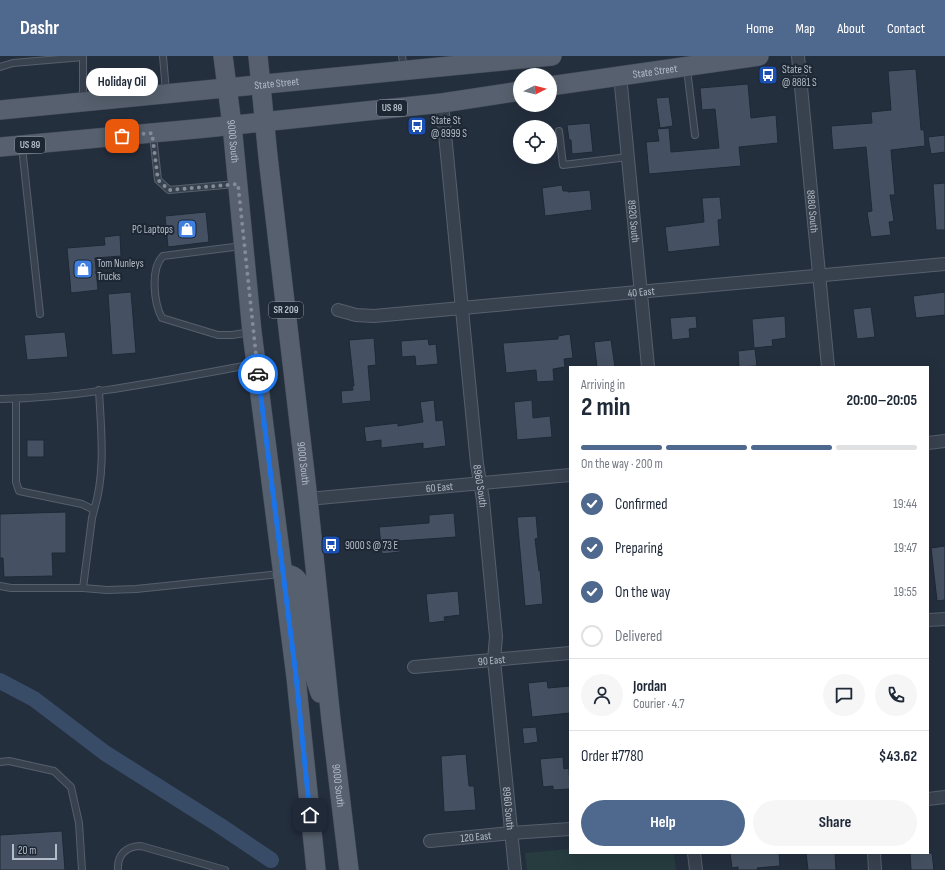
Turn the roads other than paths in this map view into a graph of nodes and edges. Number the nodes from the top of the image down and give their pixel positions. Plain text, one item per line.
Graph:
1 (163, 56) edge
2 (223, 56) edge
3 (258, 56) edge
4 (552, 56) edge
5 (759, 56) edge
6 (798, 56) edge
7 (83, 57) edge
8 (403, 64) edge
9 (687, 66) junction
10 (0, 67) edge
11 (620, 75) junction
12 (262, 85) junction
13 (557, 85) edge
14 (227, 87) junction
15 (513, 91) edge
16 (166, 93) junction
17 (83, 101) junction
18 (442, 102) junction
19 (0, 110) edge
20 (264, 121) junction
21 (232, 125) junction
22 (559, 131) dead end
23 (152, 133) junction
24 (694, 134) dead end
25 (22, 145) junction
26 (0, 147) edge
27 (628, 157) junction
28 (238, 184) junction
29 (244, 246) junction
30 (945, 264) edge
31 (819, 275) junction
32 (641, 292) junction
33 (462, 308) junction
34 (338, 310) dead end
35 (40, 314) dead end
36 (252, 332) junction
37 (256, 364) junction
38 (648, 366) edge
39 (828, 366) edge
40 (99, 390) junction
41 (0, 399) edge
42 (16, 399) junction
43 (945, 441) edge
44 (929, 443) edge
45 (569, 475) edge
46 (480, 483) junction
47 (308, 499) junction
48 (94, 510) junction
49 (282, 574) junction
50 (0, 586) edge
51 (83, 588) junction
52 (945, 619) edge
53 (929, 620) edge
54 (569, 653) edge
55 (494, 660) junction
56 (414, 667) dead end
57 (330, 720) junction
58 (0, 762) edge
59 (945, 797) edge
60 (929, 799) edge
61 (569, 829) edge
62 (512, 833) junction
63 (430, 842) dead end
64 (694, 854) edge
65 (874, 854) edge
66 (82, 870) edge
67 (118, 870) edge
68 (225, 870) edge
69 (316, 870) edge
70 (349, 870) edge
71 (515, 870) edge
72 (696, 870) edge
73 (876, 870) edge

1 - 16 lane
2 - 14 main road, 9000 South
3 - 12 main road, 9000 South / SR 209
4 - 8 main road, State Street
5 - 9 main road, State Street
6 - 31 street, 8880 South
7 - 10 lane
7 - 17 lane
8 - 12 main road, State Street
9 - 11 main road, State Street
9 - 24 lane
11 - 13 main road, State Street
11 - 27 street, 8920 South
12 - 14 main road, State Street
12 - 20 main road, 9000 South / SR 209
14 - 16 main road, State Street
14 - 21 main road, 9000 South
15 - 18 main road, US 89
16 - 17 main road, State Street
17 - 19 main road, State Street
18 - 20 main road, US 89
18 - 33 street, 8960 South
20 - 21 main road, US 89
20 - 47 main road, 9000 South / SR 209
21 - 23 main road, US 89
21 - 28 main road, 9000 South
22 - 27 lane
23 - 25 main road, US 89
23 - 28 lane
25 - 26 main road, US 89
25 - 35 lane
27 - 32 street, 8920 South
28 - 29 main road, 9000 South
29 - 36 main road, 9000 South
29 - 36 lane
30 - 31 street, 40 East
31 - 32 street, 40 East
31 - 39 street, 8880 South
32 - 33 street, 40 East
32 - 38 street, 8920 South
33 - 34 street, 40 East
33 - 46 street, 8960 South
36 - 37 main road, 9000 South
37 - 40 lane
37 - 49 main road, 9000 South
40 - 42 lane
40 - 48 lane
41 - 42 lane
42 - 48 lane
43 - 44 street
45 - 46 street, 60 East
46 - 47 street, 60 East
46 - 55 street, 8960 South
47 - 57 main road, 9000 South / SR 209
48 - 51 lane
49 - 51 lane
49 - 57 main road
49 - 69 main road, 9000 South
50 - 51 lane
52 - 53 street
54 - 55 street, 90 East
55 - 56 street, 90 East
55 - 62 street, 8960 South
57 - 70 main road, 9000 South / SR 209
58 - 66 lane
59 - 60 street
61 - 62 street, 120 East
62 - 63 street, 120 East
62 - 71 street, 8960 South
64 - 72 street
65 - 73 street
67 - 68 lane

